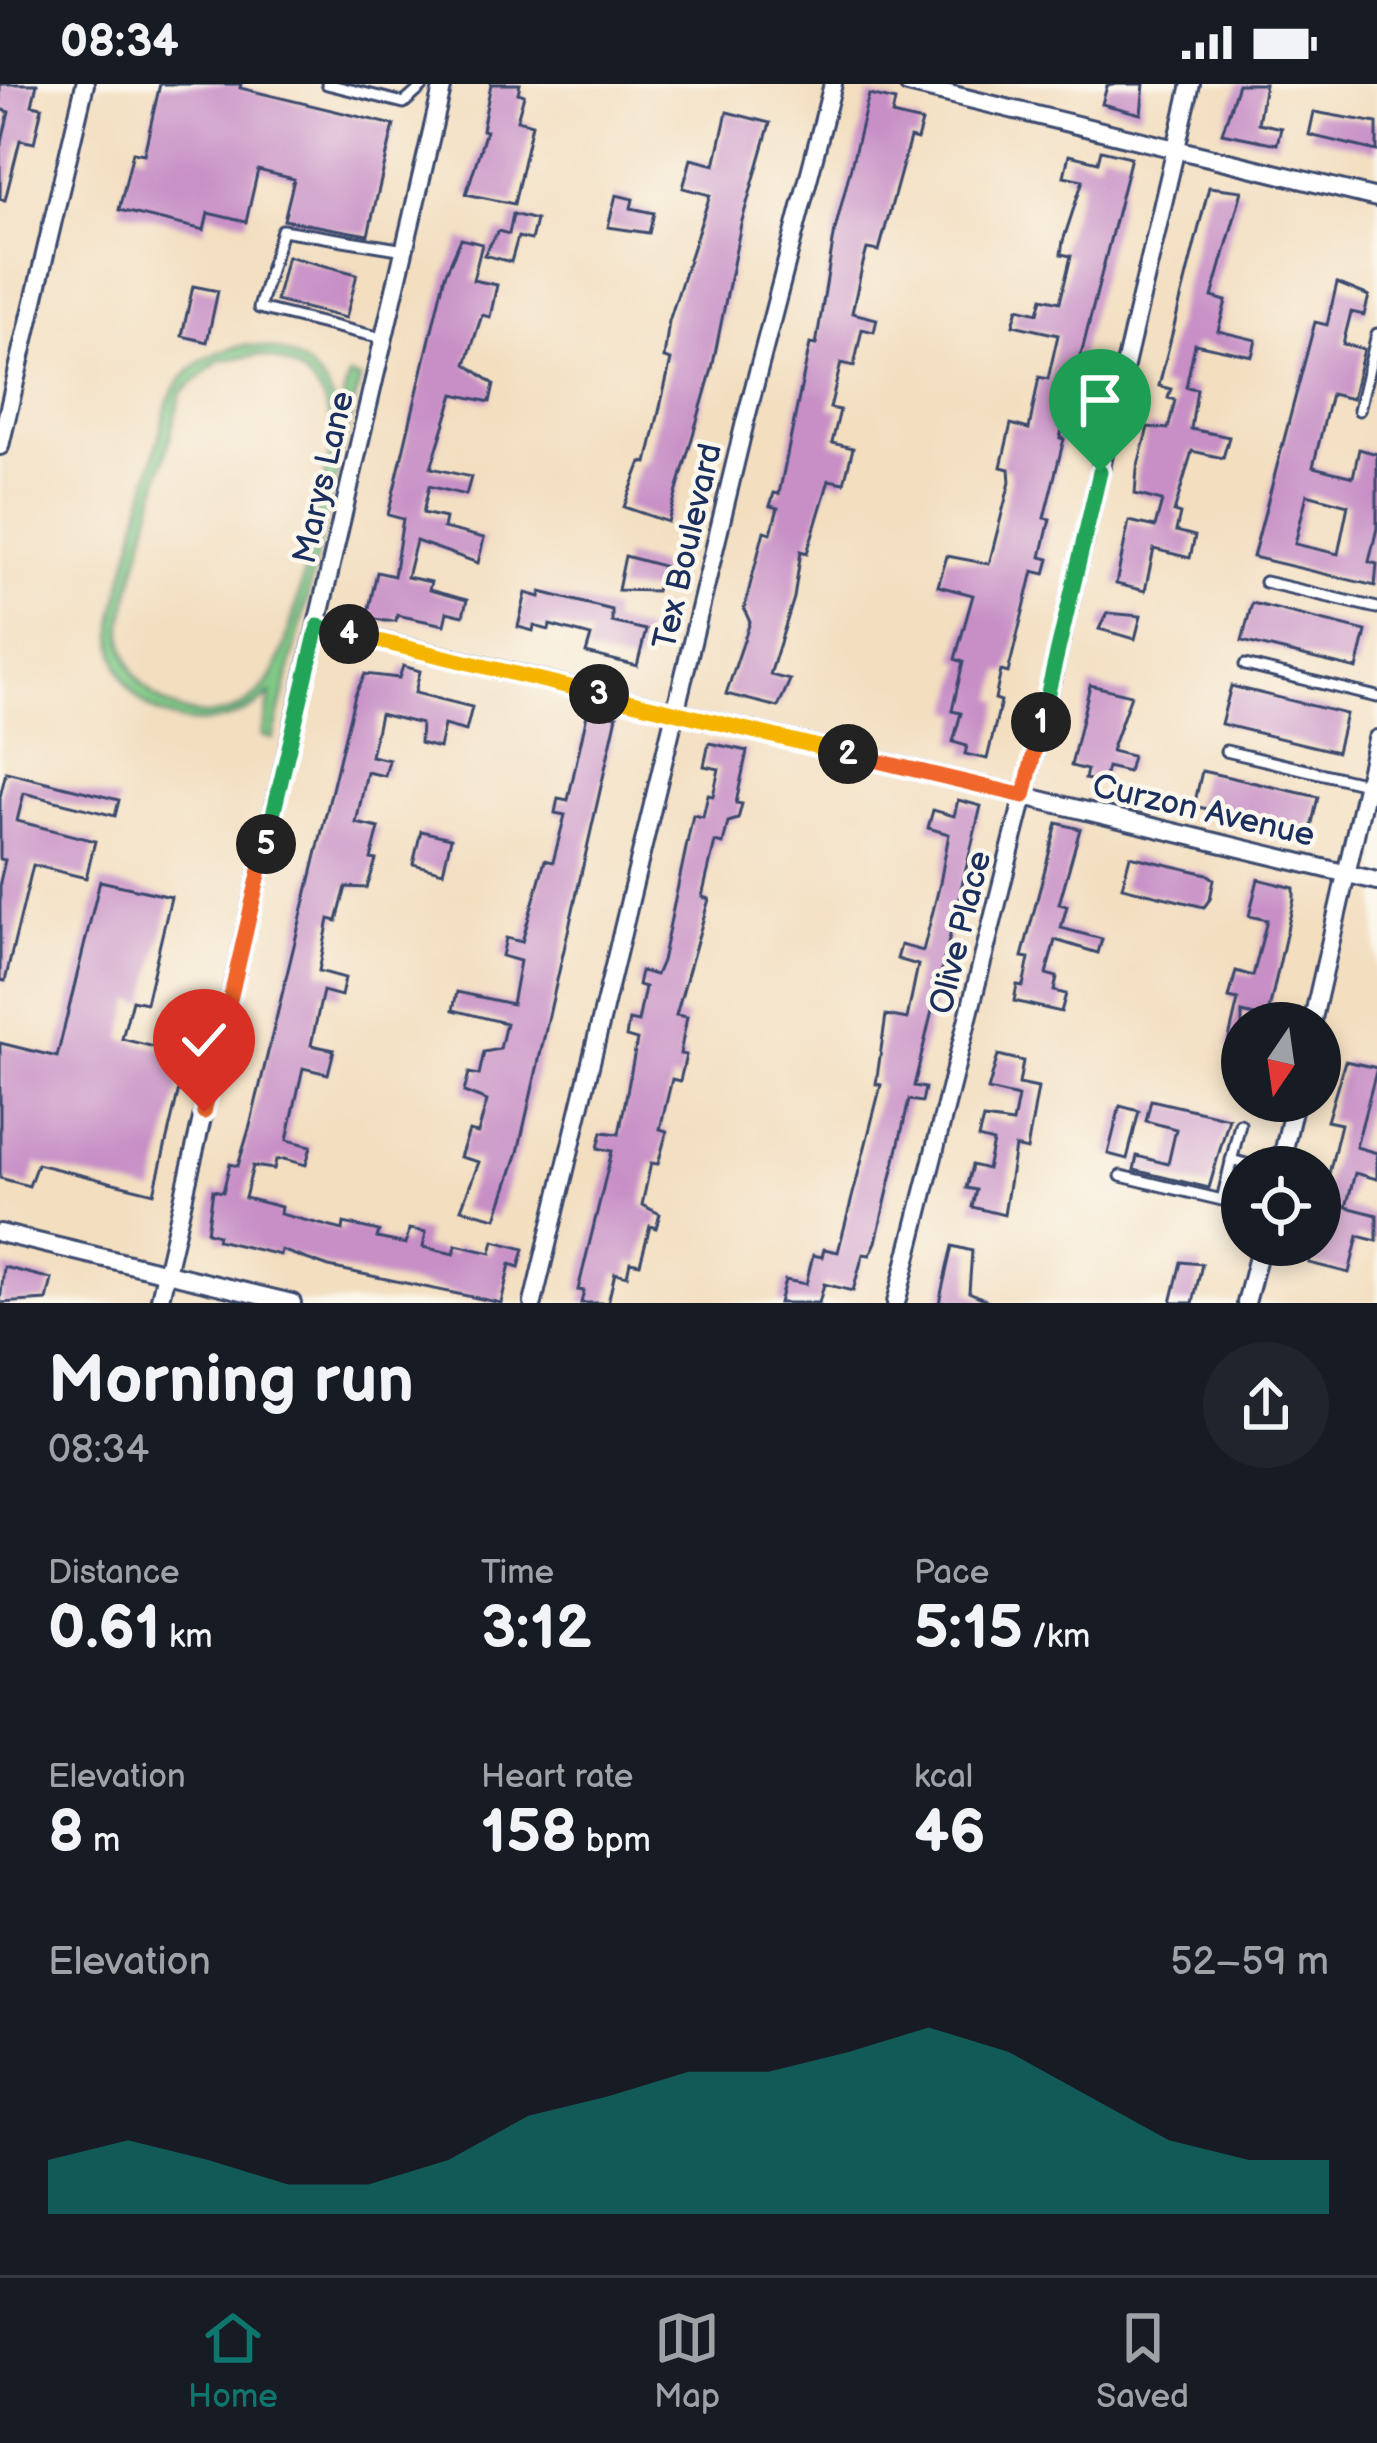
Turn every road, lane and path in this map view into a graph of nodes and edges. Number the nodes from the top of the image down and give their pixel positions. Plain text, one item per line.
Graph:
1 (85, 84) edge
2 (327, 84) edge
3 (833, 84) edge
4 (908, 84) edge
5 (1191, 84) edge
6 (421, 86) edge
7 (442, 88) edge
8 (1175, 149) junction
9 (1377, 198) edge
10 (406, 250) junction
11 (1377, 334) edge
12 (386, 339) junction
13 (1359, 410) dead end
14 (0, 446) edge
15 (1265, 582) dead end
16 (1377, 608) edge
17 (318, 626) junction
18 (1245, 665) dead end
19 (1377, 697) edge
20 (678, 713) junction
21 (1377, 740) edge
22 (1226, 751) dead end
23 (1371, 779) edge
24 (1024, 796) junction
25 (1346, 873) junction
26 (1377, 881) edge
27 (1317, 1002) edge
28 (1240, 1124) dead end
29 (1234, 1146) edge
30 (1121, 1177) dead end
31 (1221, 1197) edge
32 (0, 1233) edge
33 (1256, 1266) edge
34 (166, 1273) junction
35 (159, 1303) edge
36 (292, 1303) edge
37 (533, 1303) edge
38 (896, 1303) edge
39 (1246, 1303) edge

1 - 14 street
2 - 6 lane
3 - 20 street, Tex Boulevard
4 - 8 street
5 - 8 street, Olive Place
6 - 7 lane
7 - 10 street, Marys Lane
8 - 9 street
8 - 24 street, Olive Place
10 - 12 street, Marys Lane
10 - 12 lane
11 - 13 lane
12 - 17 street, Marys Lane
15 - 16 lane
17 - 20 street, Curzon Avenue
17 - 34 street, Marys Lane
18 - 19 lane
20 - 24 street, Curzon Avenue
20 - 37 street, Tex Boulevard
21 - 23 street
22 - 23 lane
23 - 25 street
24 - 25 street, Curzon Avenue
24 - 38 street, Olive Place
25 - 26 street, Curzon Avenue
25 - 27 street
28 - 29 lane
30 - 31 lane
32 - 34 street
33 - 39 street
34 - 35 street, Marys Lane
34 - 36 street

